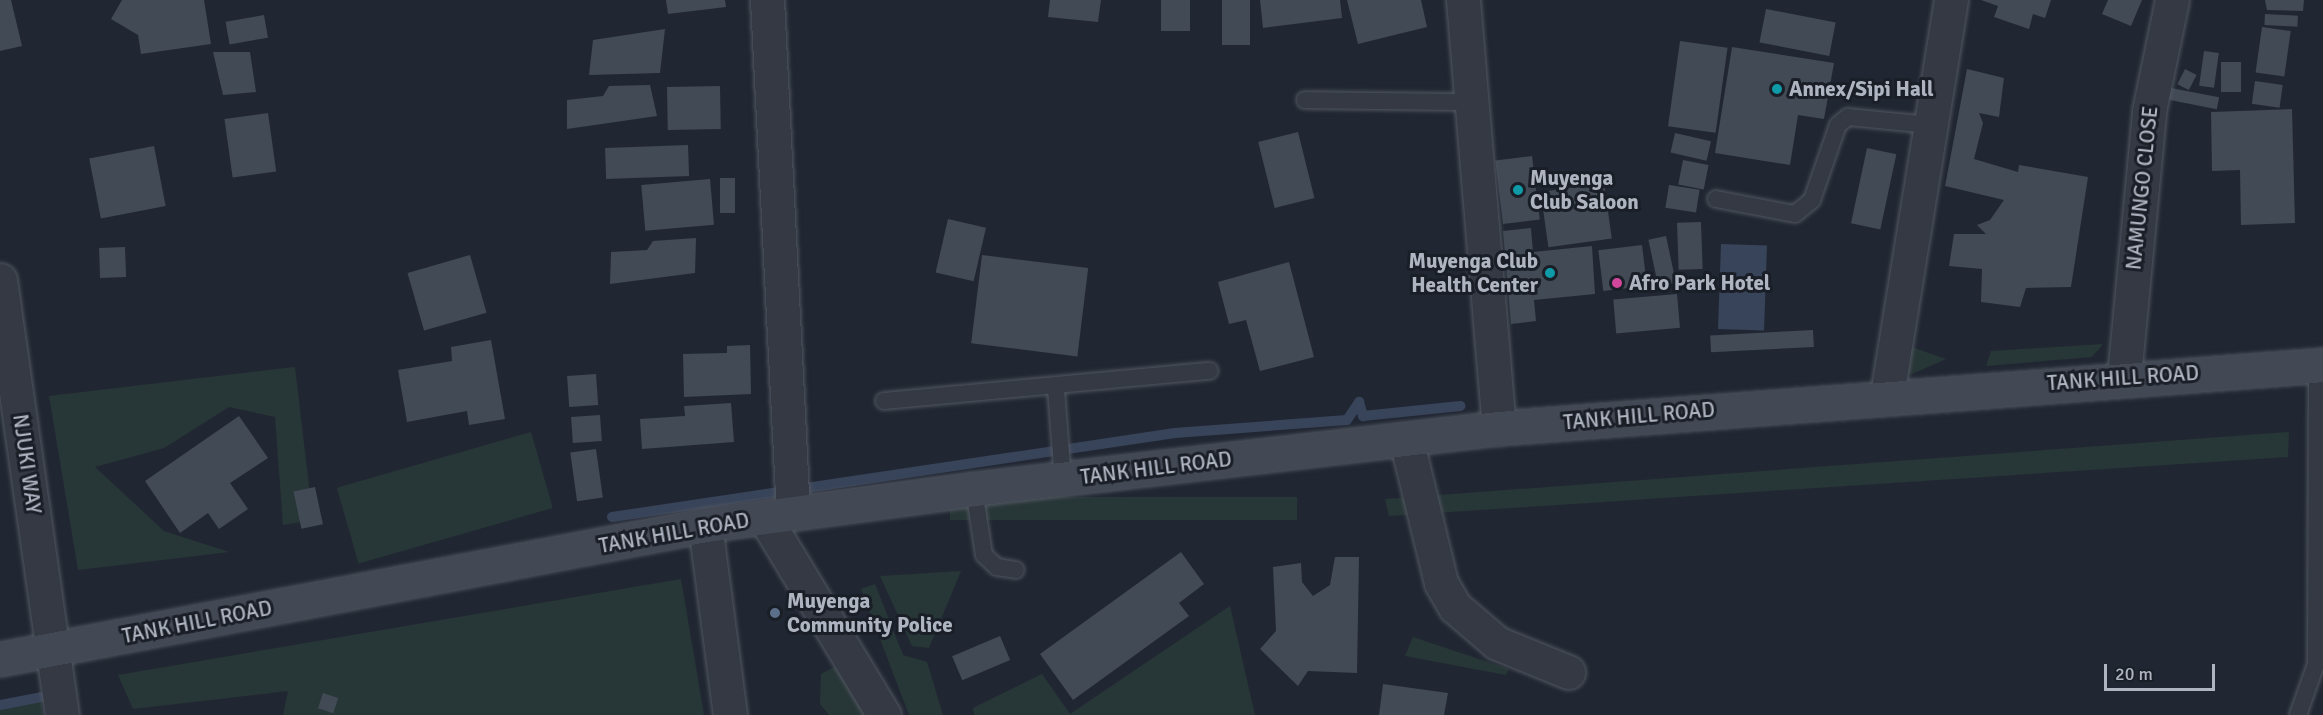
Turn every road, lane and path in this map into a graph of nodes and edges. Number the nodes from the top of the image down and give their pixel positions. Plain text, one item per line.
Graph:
1 (767, 0) edge
2 (1463, 0) edge
3 (1951, 0) edge
4 (2172, 0) edge
5 (1305, 100) dead end
6 (1471, 102) junction
7 (1930, 125) junction
8 (1716, 199) dead end
9 (0, 280) edge
10 (2320, 365) edge
11 (1210, 371) dead end
12 (2124, 377) junction
13 (1056, 389) junction
14 (1887, 394) junction
15 (884, 401) dead end
16 (1499, 428) junction
17 (1406, 439) junction
18 (1063, 479) junction
19 (974, 489) junction
20 (779, 516) junction
21 (705, 525) junction
22 (1016, 570) dead end
23 (54, 649) junction
24 (0, 659) edge
25 (1568, 672) dead end
26 (62, 715) edge
27 (730, 715) edge
28 (884, 715) edge
29 (2298, 715) edge

1 - 20 street
2 - 6 street
3 - 7 street
4 - 12 street, NAMUNGO CLOSE
5 - 6 lane
6 - 16 street
7 - 8 lane
7 - 14 street
9 - 23 street, NJUKI WAY
10 - 12 street, TANK HILL ROAD
10 - 29 lane
11 - 13 lane
12 - 14 street, TANK HILL ROAD
13 - 15 lane
13 - 18 lane
14 - 16 street, TANK HILL ROAD
16 - 17 street, TANK HILL ROAD
17 - 18 street, TANK HILL ROAD
17 - 25 street
18 - 19 street, TANK HILL ROAD
19 - 20 street, TANK HILL ROAD
19 - 22 lane
20 - 21 street, TANK HILL ROAD
20 - 28 street
21 - 23 street, TANK HILL ROAD
21 - 27 street
23 - 24 street, TANK HILL ROAD
23 - 26 street, NJUKI WAY

